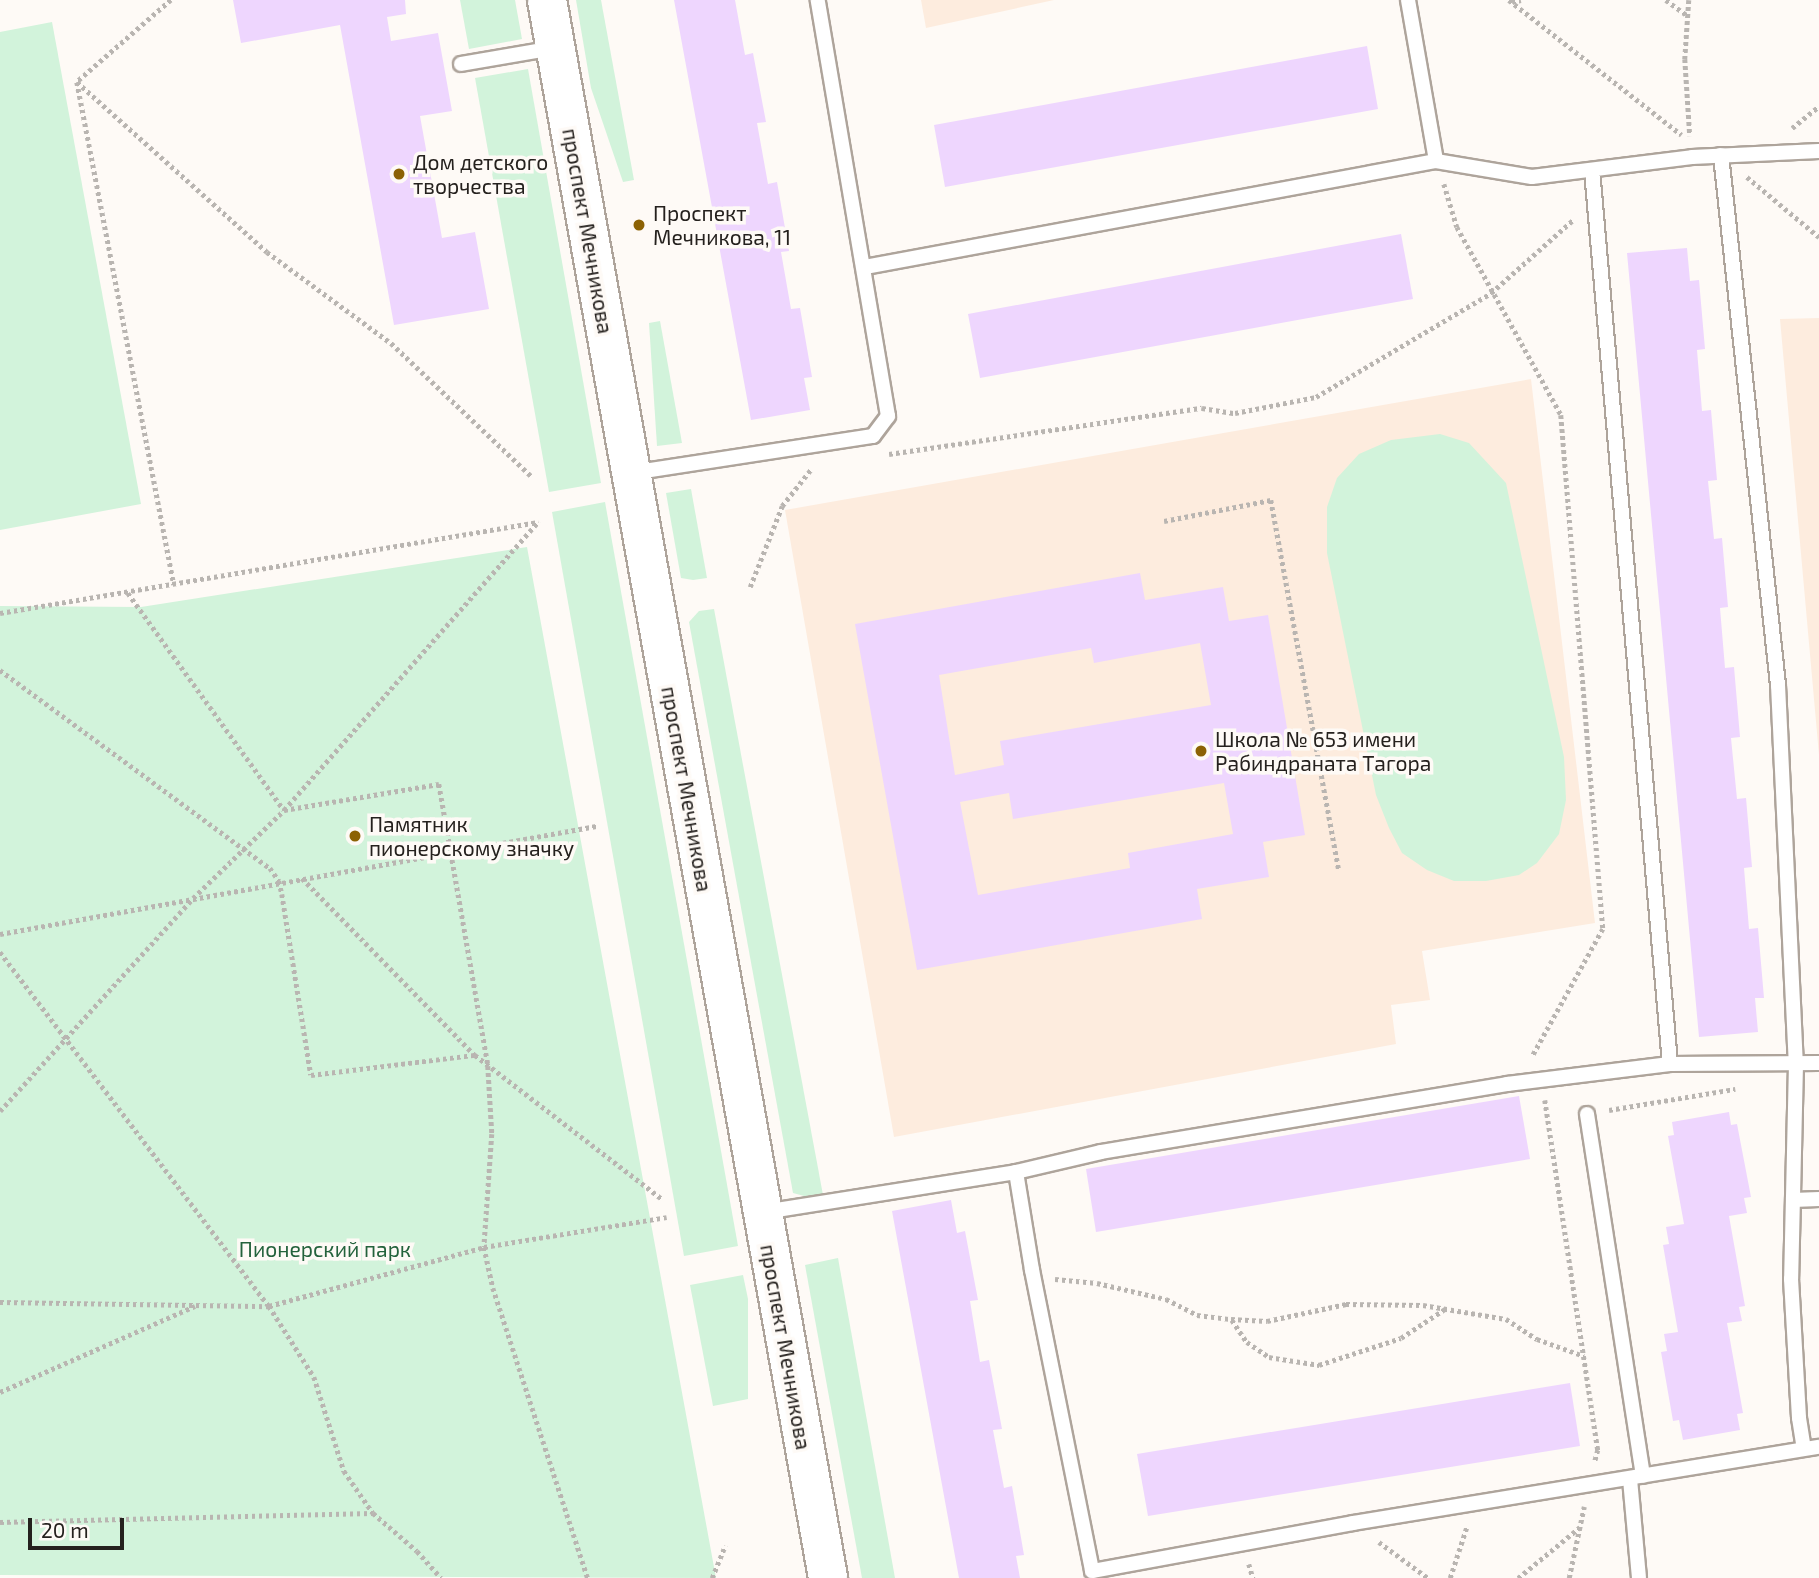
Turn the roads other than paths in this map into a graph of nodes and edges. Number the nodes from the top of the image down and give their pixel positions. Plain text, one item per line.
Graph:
1 (547, 0) edge
2 (818, 0) edge
3 (1408, 0) edge
4 (555, 48) junction
5 (461, 64) dead end
6 (1819, 151) edge
7 (1721, 155) junction
8 (1436, 161) junction
9 (1592, 170) junction
10 (865, 267) junction
11 (631, 473) junction
12 (1796, 1063) junction
13 (1819, 1063) edge
14 (1670, 1064) junction
15 (1587, 1114) road end
16 (1016, 1172) junction
17 (1819, 1199) edge
18 (1793, 1200) junction
19 (762, 1213) junction
20 (1819, 1447) edge
21 (1804, 1448) junction
22 (1637, 1477) junction
23 (1092, 1574) edge
24 (828, 1578) edge
25 (1639, 1578) edge

1 - 4 street, проспект Мечникова
2 - 10 lane
3 - 8 lane
4 - 5 lane
4 - 11 street, проспект Мечникова
6 - 7 lane
7 - 9 lane
7 - 12 lane
8 - 9 lane
8 - 10 lane
9 - 14 lane
10 - 11 lane
11 - 19 street, проспект Мечникова
12 - 13 lane
12 - 14 lane
12 - 18 lane
14 - 16 lane
15 - 22 lane
16 - 19 lane
16 - 23 lane
17 - 18 lane
18 - 21 lane
19 - 24 street, проспект Мечникова
20 - 21 lane
21 - 22 lane
22 - 23 lane
22 - 25 lane

